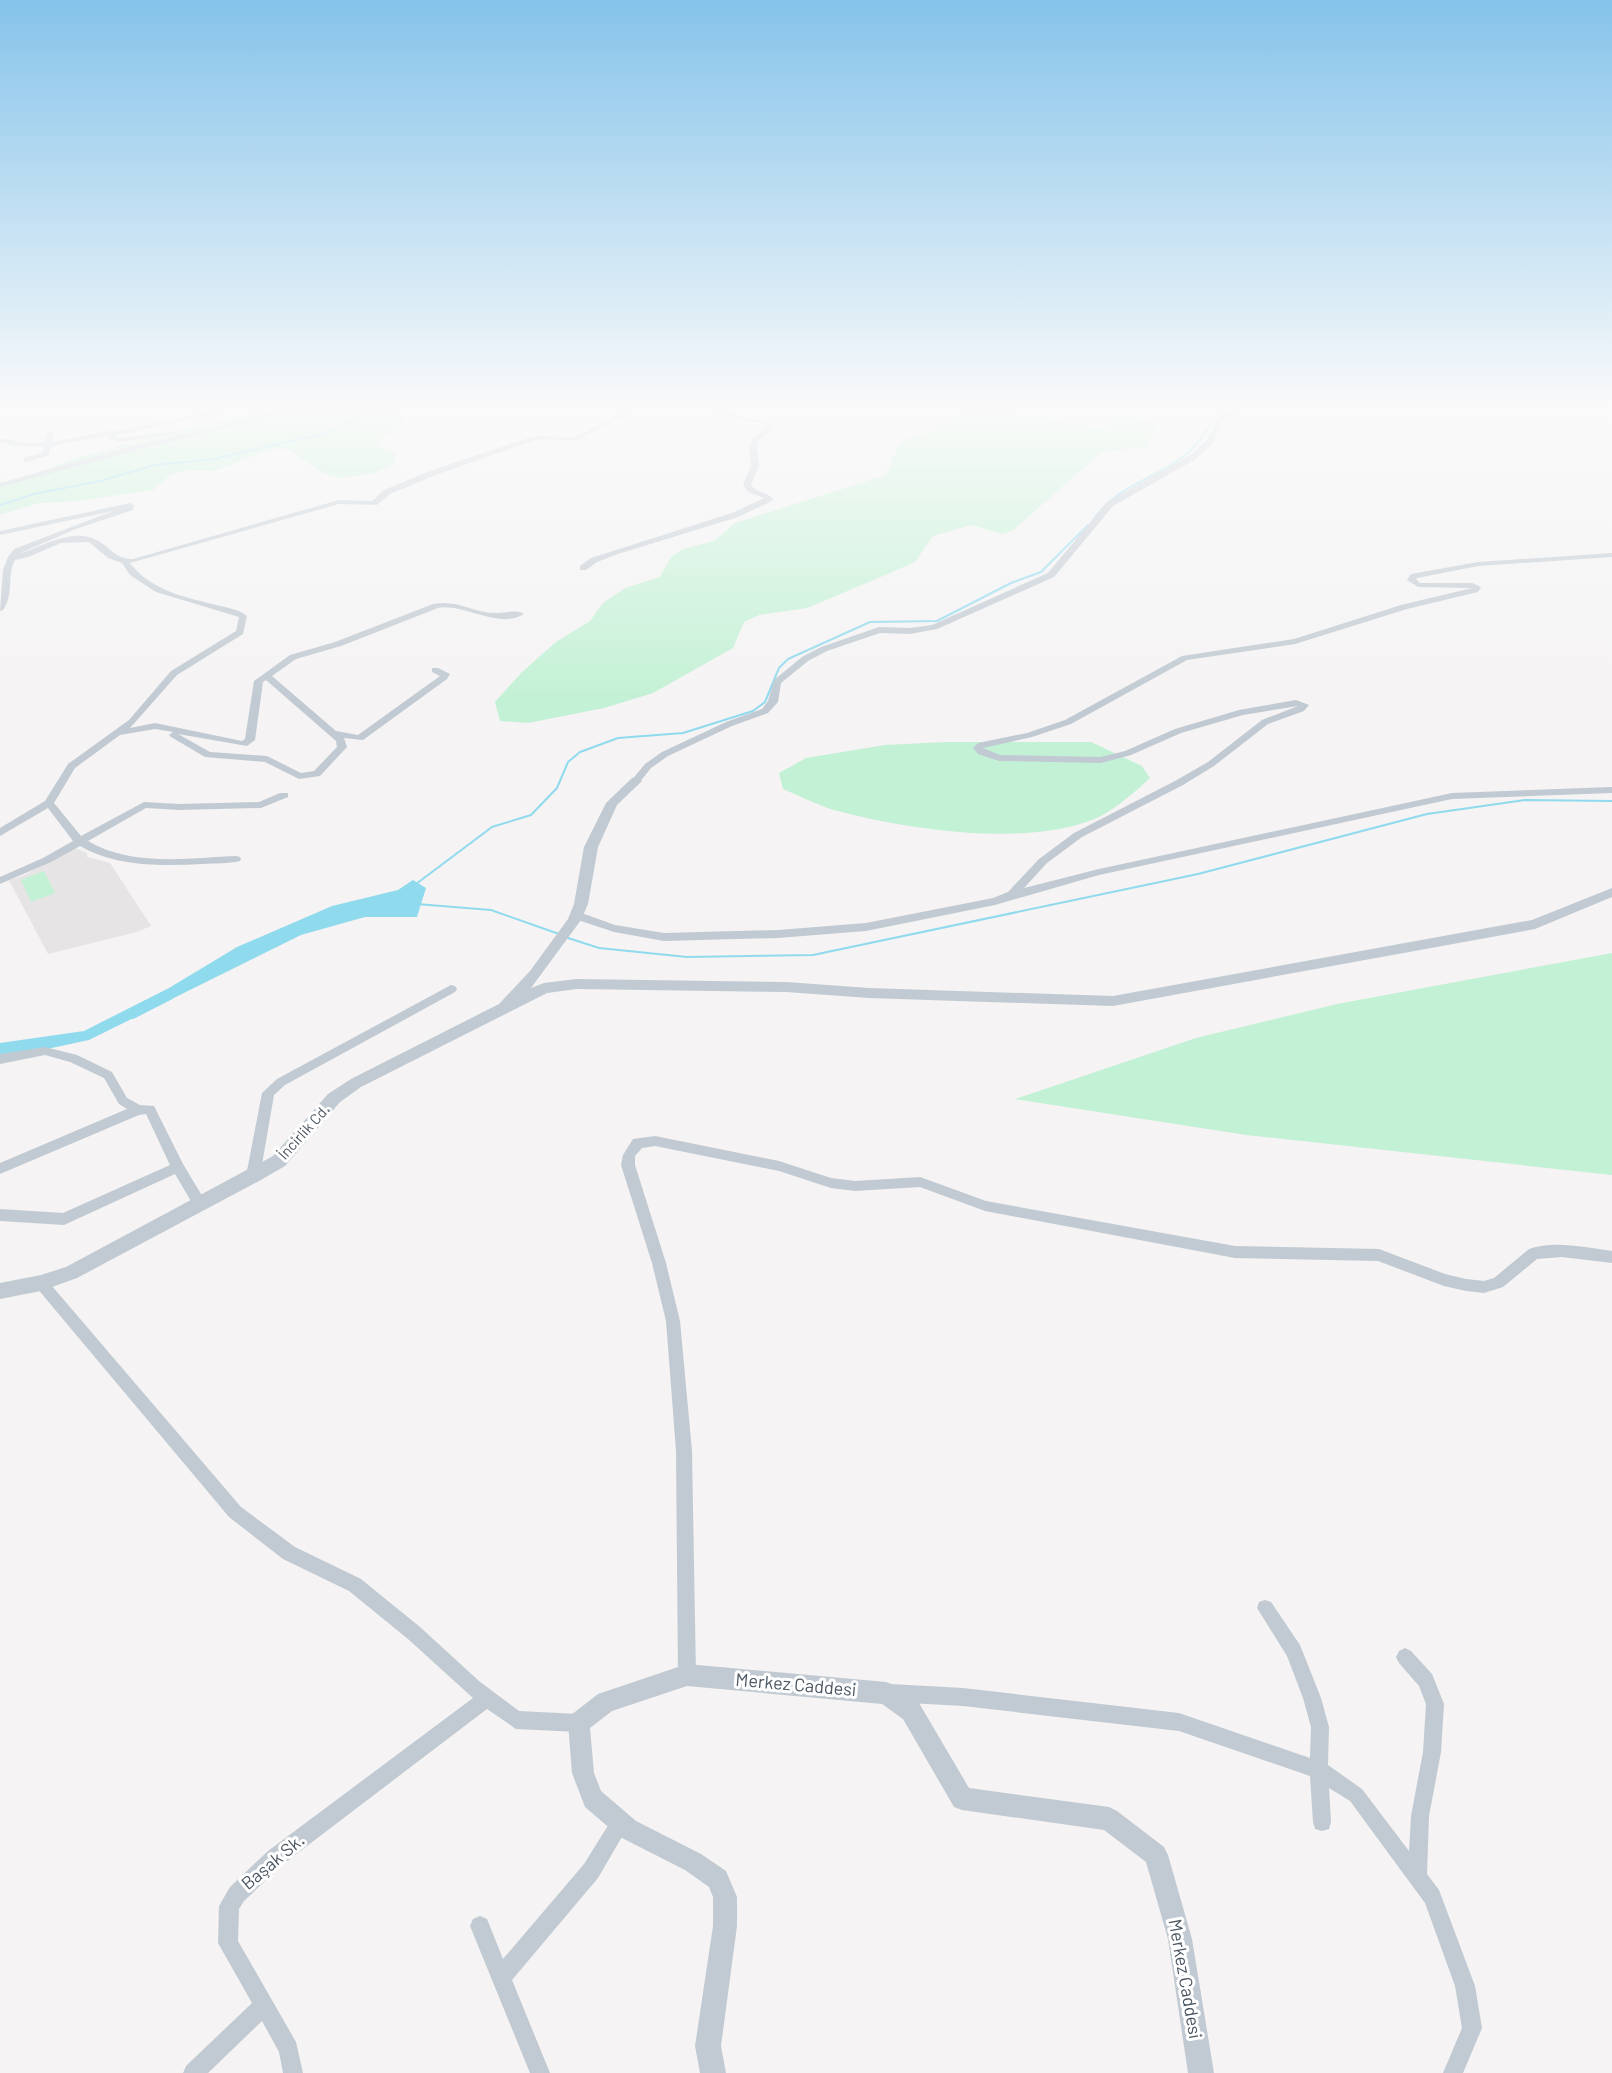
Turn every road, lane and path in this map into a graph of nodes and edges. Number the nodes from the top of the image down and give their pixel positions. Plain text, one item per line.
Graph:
1 (115, 507) edge
2 (130, 507) edge
3 (320, 507) edge
4 (753, 507) edge
5 (1108, 507) edge
6 (0, 533) edge
7 (1612, 555) edge
8 (12, 557) junction
9 (125, 562) junction
10 (583, 568) dead end
11 (0, 608) edge
12 (520, 614) dead end
13 (435, 670) dead end
14 (266, 675) junction
15 (129, 730) junction
16 (117, 733) junction
17 (335, 734) junction
18 (636, 781) joint
19 (1612, 790) edge
20 (284, 795) dead end
21 (49, 803) junction
22 (0, 833) edge
23 (80, 841) junction
24 (236, 859) dead end
25 (0, 881) edge
26 (1612, 892) edge
27 (1012, 895) junction
28 (575, 917) junction
29 (451, 989) dead end
30 (504, 1008) junction
31 (0, 1059) edge
32 (138, 1110) junction
33 (178, 1167) junction
34 (0, 1168) edge
35 (253, 1176) junction
36 (200, 1204) junction
37 (0, 1215) edge
38 (1612, 1257) edge
39 (41, 1284) junction
40 (0, 1291) edge
41 (1265, 1608) dead end
42 (1405, 1657) dead end
43 (687, 1675) junction
44 (886, 1693) junction
45 (487, 1698) junction
46 (579, 1723) junction
47 (1319, 1770) junction
48 (1322, 1822) dead end
49 (621, 1823) junction
50 (1417, 1877) junction
51 (480, 1926) dead end
52 (502, 1976) junction
53 (264, 2005) junction
54 (193, 2073) edge
55 (293, 2073) edge
56 (540, 2073) edge
57 (712, 2073) edge
58 (1202, 2073) edge
59 (1453, 2073) edge

1 - 6 street
2 - 8 street
3 - 9 street
4 - 10 street
5 - 18 street
7 - 27 street
8 - 9 street
8 - 11 street
9 - 16 street
12 - 14 street
13 - 17 street
14 - 15 street
14 - 17 street
15 - 16 street
15 - 17 street
16 - 21 street
18 - 28 street, İncirlik Cd.
19 - 27 street
20 - 23 street
21 - 22 street
21 - 23 street
23 - 24 street
23 - 25 street
26 - 30 street
27 - 28 street
28 - 30 street, İncirlik Cd.
29 - 35 street
30 - 35 street, İncirlik Cd.
31 - 32 street
32 - 33 street
32 - 34 street
33 - 36 street
33 - 37 street
35 - 36 street, İncirlik Cd.
36 - 39 street, İncirlik Cd.
38 - 43 street
39 - 40 street, İncirlik Cd.
39 - 45 street
41 - 47 street
42 - 50 street
43 - 44 street, Merkez Caddesi
43 - 46 street, Merkez Caddesi
44 - 47 street
44 - 58 street, Merkez Caddesi
45 - 46 street
45 - 53 street, Başak Sk.
46 - 49 street
47 - 48 street
47 - 50 street
49 - 52 street
49 - 57 street
50 - 59 street
51 - 52 street
52 - 56 street
53 - 54 street
53 - 55 street, Başak Sk.

